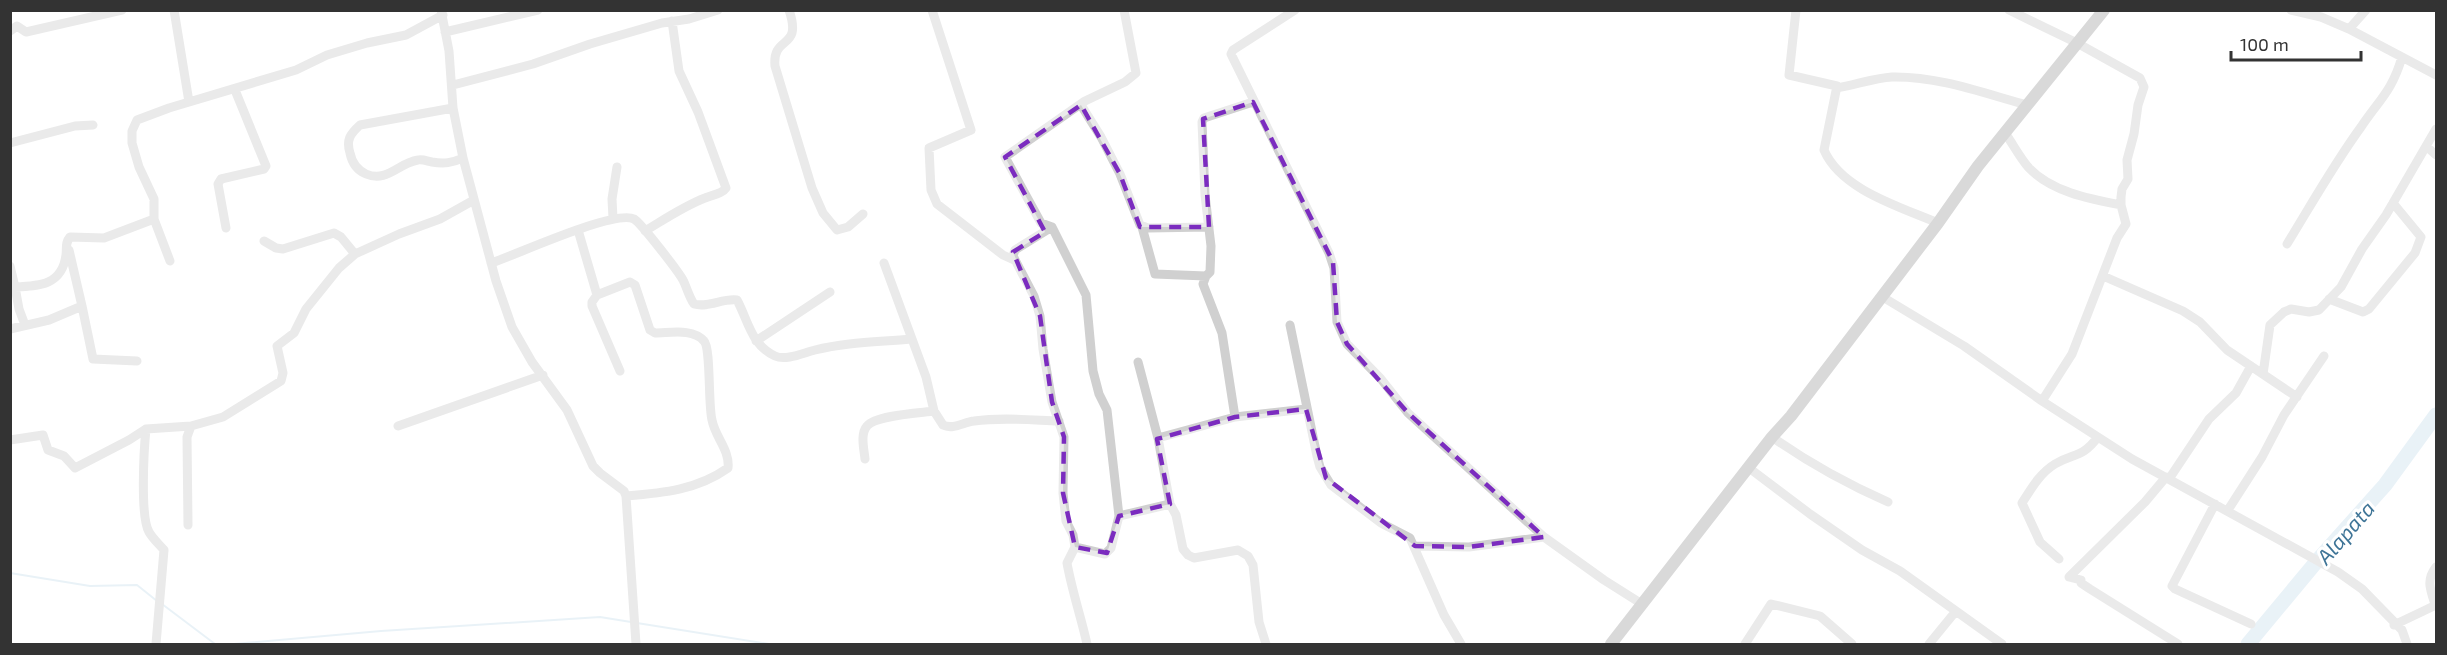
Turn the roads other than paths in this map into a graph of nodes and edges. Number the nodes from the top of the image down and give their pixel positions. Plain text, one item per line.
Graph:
1 (65, 10) edge
2 (122, 10) edge
3 (174, 10) edge
4 (538, 10) edge
5 (718, 10) edge
6 (789, 10) edge
7 (932, 10) edge
8 (1124, 10) edge
9 (1295, 10) edge
10 (1796, 10) edge
11 (2009, 10) edge
12 (2104, 10) edge
13 (2291, 10) edge
14 (2366, 10) edge
15 (442, 13) edge
16 (672, 21) junction
17 (68, 22) junction
18 (2349, 29) junction
19 (10, 31) edge
20 (445, 32) junction
21 (2077, 43) junction
22 (2402, 57) junction
23 (2436, 75) edge
24 (453, 85) junction
25 (1837, 86) junction
26 (235, 90) junction
27 (189, 102) junction
28 (1253, 102) junction
29 (1081, 105) junction
30 (2027, 105) junction
31 (453, 108) junction
32 (93, 126) dead end
33 (2436, 129) edge
34 (2005, 133) junction
35 (10, 143) edge
36 (2426, 146) junction
37 (2436, 155) edge
38 (463, 158) junction
39 (617, 167) dead end
40 (474, 200) junction
41 (2393, 203) junction
42 (2121, 205) junction
43 (864, 214) dead end
44 (613, 218) junction
45 (153, 219) junction
46 (1938, 223) junction
47 (1052, 227) junction
48 (1142, 227) junction
49 (1209, 227) junction
50 (226, 228) dead end
51 (578, 230) junction
52 (645, 231) junction
53 (67, 240) junction
54 (264, 240) dead end
55 (2287, 244) dead end
56 (355, 254) junction
57 (1014, 260) junction
58 (170, 261) dead end
59 (491, 263) junction
60 (884, 263) dead end
61 (10, 266) edge
62 (1206, 276) junction
63 (2103, 276) junction
64 (15, 287) junction
65 (830, 292) dead end
66 (597, 295) junction
67 (1881, 296) junction
68 (2330, 299) junction
69 (82, 306) junction
70 (25, 325) junction
71 (1290, 325) dead end
72 (10, 329) edge
73 (911, 339) junction
74 (756, 341) junction
75 (2324, 356) dead end
76 (137, 361) dead end
77 (1138, 362) dead end
78 (2251, 366) junction
79 (620, 371) dead end
80 (2263, 374) junction
81 (543, 375) junction
82 (2297, 397) junction
83 (2042, 401) junction
84 (1306, 409) junction
85 (934, 411) junction
86 (1235, 417) junction
87 (1059, 421) junction
88 (191, 426) junction
89 (398, 426) dead end
90 (146, 429) junction
91 (1772, 437) junction
92 (2098, 437) junction
93 (1158, 438) junction
94 (10, 440) edge
95 (865, 459) dead end
96 (1749, 468) junction
97 (2167, 478) junction
98 (626, 496) junction
99 (1888, 502) dead end
100 (1170, 504) junction
101 (2215, 504) junction
102 (2228, 510) junction
103 (1119, 516) junction
104 (188, 525) dead end
105 (1544, 537) junction
106 (1415, 546) junction
107 (1075, 548) junction
108 (2059, 559) dead end
109 (2436, 567) edge
110 (1642, 604) junction
111 (2436, 604) edge
112 (1956, 611) junction
113 (2251, 624) dead end
114 (2394, 625) junction
115 (156, 645) edge
116 (636, 645) edge
117 (1087, 645) edge
118 (1266, 645) edge
119 (1461, 645) edge
120 (1611, 645) edge
121 (1745, 645) edge
122 (1852, 645) edge
123 (1929, 645) edge
124 (2002, 645) edge
125 (2178, 645) edge
126 (2407, 645) edge

1 - 17 street
2 - 17 street
3 - 27 street
4 - 20 street
5 - 16 street
6 - 43 street
7 - 57 street
8 - 29 street
9 - 28 street
10 - 25 street
11 - 21 street
12 - 21 main road
13 - 18 street
14 - 18 street
15 - 20 street
15 - 26 street
16 - 24 street
16 - 52 street
17 - 19 street
18 - 22 street
20 - 24 street
21 - 30 main road
21 - 42 street
22 - 23 street
22 - 55 street
24 - 31 street
25 - 30 street
25 - 46 street
26 - 27 street
26 - 50 street
27 - 45 street
28 - 49 street
28 - 105 street
29 - 47 street
29 - 48 street
30 - 34 main road
31 - 38 street
31 - 38 street
32 - 35 street
33 - 36 street
34 - 42 street
34 - 46 main road
36 - 37 street
36 - 41 street
38 - 40 street
39 - 44 street
40 - 56 street
40 - 59 street
41 - 68 street
41 - 68 street
42 - 63 street
44 - 51 street
44 - 52 street
45 - 53 street
45 - 58 street
46 - 67 main road
47 - 57 street
47 - 103 street
48 - 49 street
48 - 62 street
49 - 62 street
51 - 59 street
51 - 66 street
52 - 74 street
53 - 64 street
53 - 69 street
54 - 56 street
56 - 88 street
57 - 87 street
59 - 81 street
60 - 73 street
61 - 64 street
62 - 86 street
63 - 78 street
63 - 83 street
64 - 70 street
65 - 74 street
66 - 79 street
66 - 98 street
67 - 83 street
67 - 91 main road
68 - 80 street
69 - 70 street
69 - 76 street
70 - 72 street
71 - 84 street
73 - 74 street
73 - 85 street
75 - 82 street
77 - 93 street
78 - 80 street
78 - 97 street
80 - 82 street
81 - 89 street
81 - 98 street
82 - 102 street
83 - 92 street
84 - 86 street
84 - 106 street
85 - 87 street
85 - 95 street
86 - 93 street
87 - 107 street
88 - 90 street
88 - 104 street
90 - 94 street
90 - 115 street
91 - 96 main road
91 - 99 street
92 - 97 street
92 - 108 street
93 - 100 street
96 - 110 main road
96 - 112 street
97 - 101 street
97 - 125 street
98 - 116 street
100 - 103 street
100 - 118 street
101 - 102 street
101 - 113 street
102 - 114 street
103 - 107 street
105 - 106 street
105 - 110 street
106 - 119 street
107 - 117 street
109 - 111 street
110 - 120 main road
111 - 114 street
112 - 123 street
112 - 124 street
114 - 126 street
121 - 122 street

